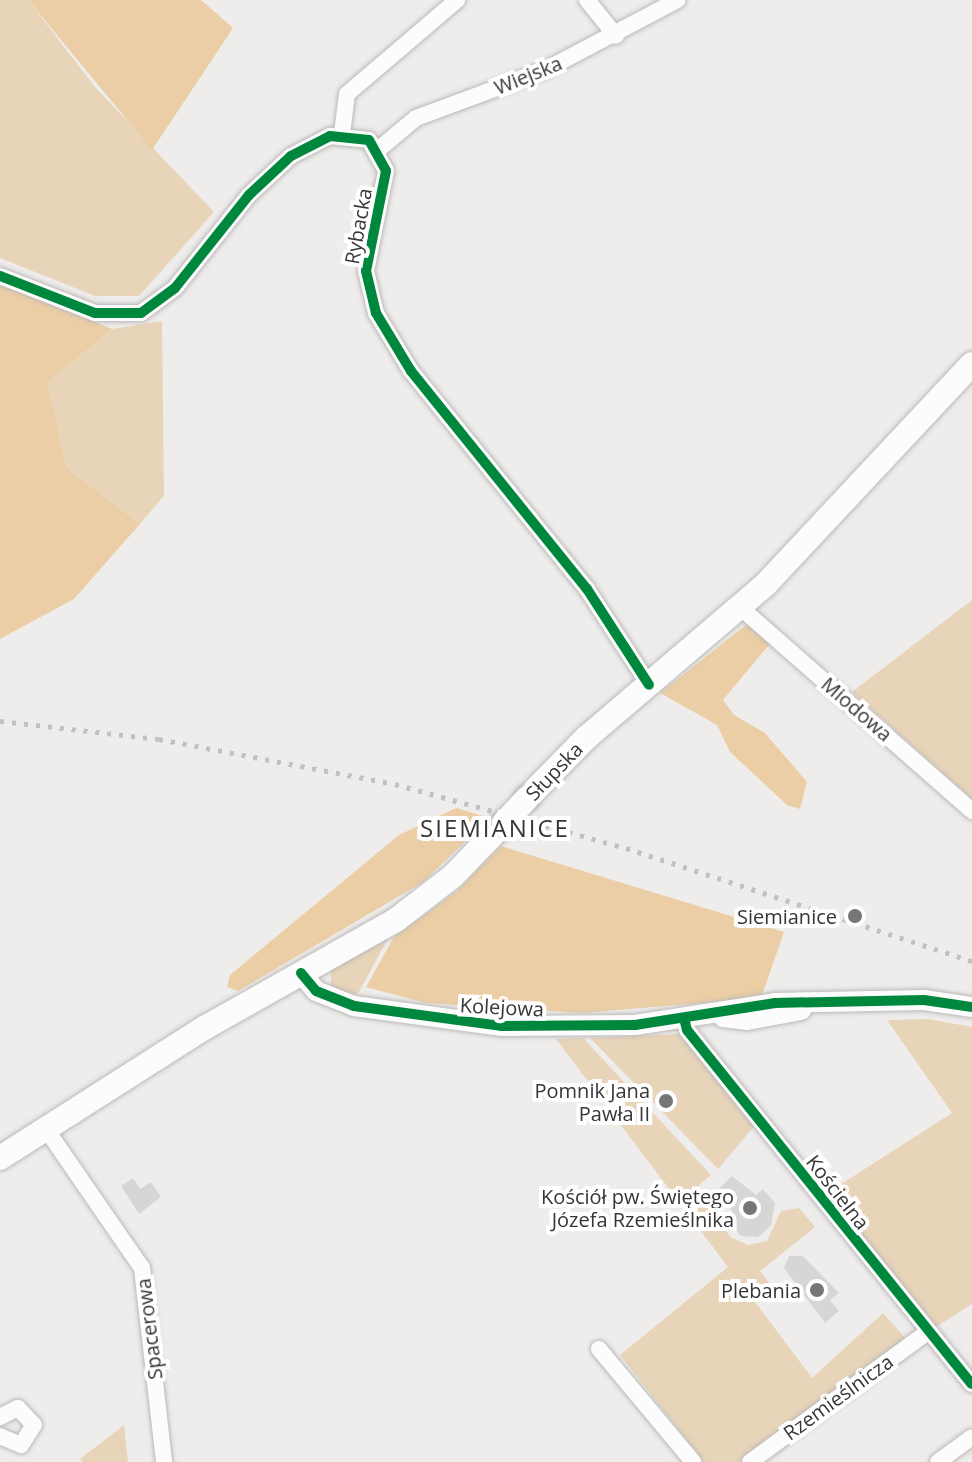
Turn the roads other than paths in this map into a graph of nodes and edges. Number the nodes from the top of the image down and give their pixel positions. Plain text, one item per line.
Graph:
1 (457, 0) edge
2 (587, 0) edge
3 (678, 0) edge
4 (616, 36) junction
5 (342, 134) junction
6 (379, 149) junction
7 (0, 276) edge
8 (972, 364) edge
9 (741, 608) junction
10 (649, 685) junction
11 (972, 811) edge
12 (301, 973) junction
13 (972, 1007) edge
14 (684, 1018) junction
15 (46, 1129) junction
16 (0, 1158) edge
17 (926, 1333) junction
18 (599, 1349) dead end
19 (972, 1384) edge
20 (0, 1417) edge
21 (972, 1437) edge
22 (7, 1440) edge
23 (10, 1462) edge
24 (164, 1462) edge
25 (693, 1462) edge
26 (750, 1462) edge
27 (938, 1462) edge

1 - 5 street
2 - 4 street
3 - 4 street, Wiejska
4 - 6 street, Wiejska
5 - 6 street
5 - 7 street
6 - 10 street, Rybacka
8 - 9 main road, Słupska
9 - 10 main road, Słupska
9 - 11 street, Miodowa
10 - 12 main road, Słupska, bridge
12 - 14 street, Kolejowa
12 - 15 main road, Słupska
13 - 14 street, Kolejowa
14 - 17 street, Kościelna
15 - 16 main road, Słupska
15 - 24 street, Spacerowa
17 - 19 street, Kościelna
17 - 26 street, Rzemieślnicza
18 - 25 street
20 - 22 street
21 - 27 street
22 - 23 street

